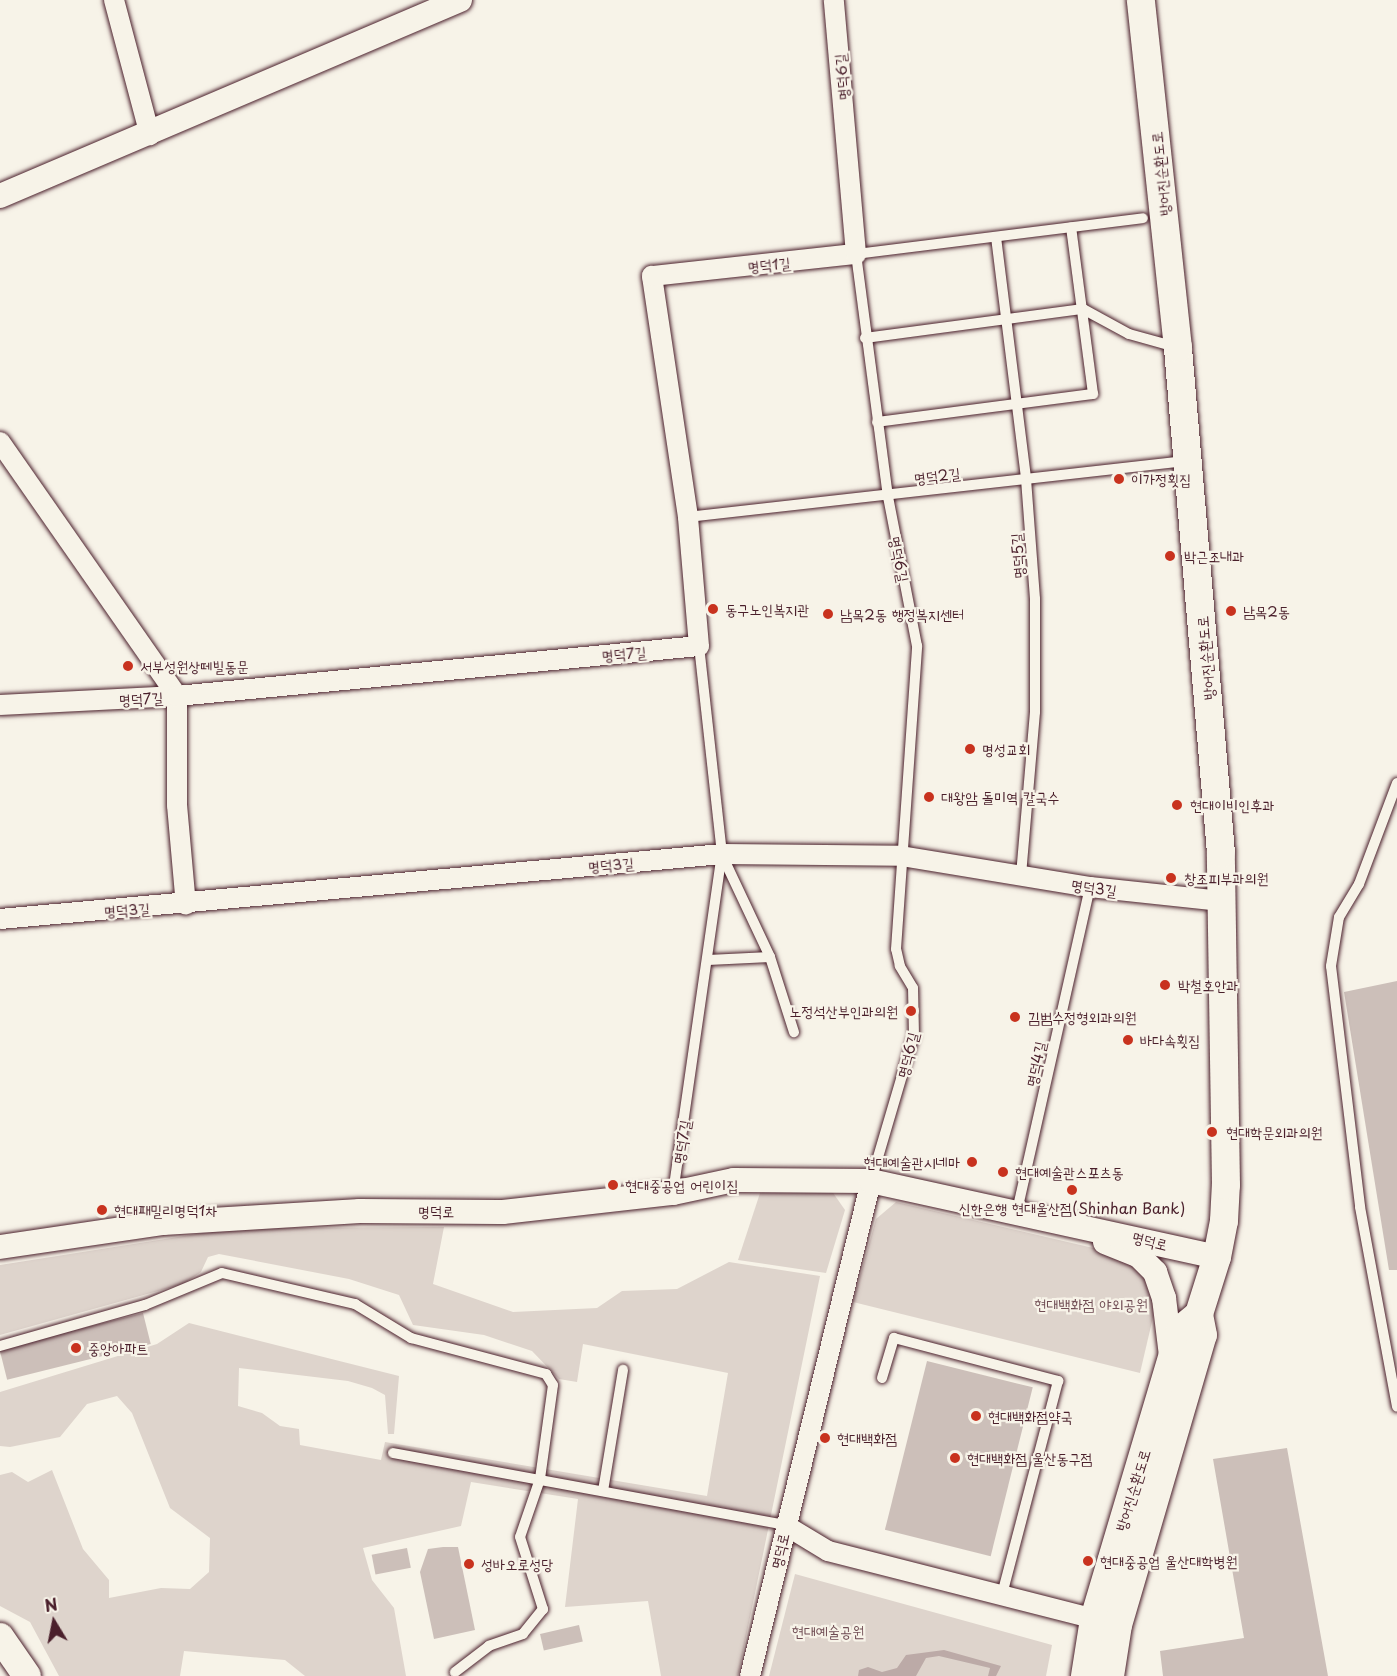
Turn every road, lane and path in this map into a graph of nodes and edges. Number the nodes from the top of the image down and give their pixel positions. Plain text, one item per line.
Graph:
1 (114, 0) edge
2 (460, 0) edge
3 (834, 0) edge
4 (1141, 0) edge
5 (150, 135) junction
6 (0, 196) edge
7 (1143, 218) dead end
8 (1071, 227) junction
9 (996, 237) junction
10 (856, 254) junction
11 (1083, 309) junction
12 (1006, 320) junction
13 (866, 338) junction
14 (1178, 348) junction
15 (1016, 405) junction
16 (877, 422) junction
17 (0, 442) edge
18 (1189, 460) junction
19 (1026, 479) junction
20 (888, 496) junction
21 (688, 517) junction
22 (699, 646) junction
23 (177, 696) junction
24 (0, 705) edge
25 (1397, 783) edge
26 (722, 854) junction
27 (901, 856) junction
28 (1021, 874) junction
29 (1090, 887) junction
30 (1221, 901) junction
31 (186, 905) junction
32 (0, 919) edge
33 (770, 957) junction
34 (708, 960) junction
35 (794, 1032) dead end
36 (871, 1181) junction
37 (673, 1193) junction
38 (1017, 1211) junction
39 (1081, 1225) junction
40 (0, 1247) edge
41 (1217, 1257) junction
42 (1198, 1314) junction
43 (0, 1346) edge
44 (1171, 1359) junction
45 (623, 1370) dead end
46 (882, 1378) dead end
47 (1397, 1407) edge
48 (393, 1453) dead end
49 (540, 1479) junction
50 (603, 1491) junction
51 (785, 1525) junction
52 (1002, 1594) junction
53 (1094, 1619) junction
54 (0, 1637) edge
55 (455, 1672) dead end
56 (27, 1676) edge
57 (750, 1676) edge
58 (1085, 1676) edge
59 (1110, 1676) edge

1 - 5 street
2 - 5 street
3 - 10 street, 명덕6길
4 - 14 main road, 방어진순환도로
5 - 6 street
7 - 8 lane, 명덕1길
8 - 9 lane, 명덕1길
8 - 11 lane
9 - 10 lane, 명덕1길
9 - 12 lane, 명덕5길
10 - 13 lane, 명덕6길
10 - 21 street, 명덕1길
11 - 12 lane
11 - 14 lane
11 - 15 lane
12 - 13 lane
12 - 15 lane, 명덕5길
13 - 16 lane, 명덕6길
14 - 18 main road, 방어진순환도로
15 - 16 lane
15 - 19 lane, 명덕5길
16 - 20 lane, 명덕6길
17 - 23 street
18 - 19 lane, 명덕2길
18 - 30 main road, 방어진순환도로
19 - 20 lane, 명덕2길
19 - 28 lane, 명덕5길
20 - 21 lane, 명덕2길
20 - 27 lane, 명덕6길
21 - 22 street, 명덕1길
22 - 23 street, 명덕7길
22 - 26 lane, 명덕7길
23 - 24 street, 명덕7길
23 - 31 street
25 - 47 lane
26 - 27 street, 명덕3길
26 - 31 street, 명덕3길
26 - 33 lane
26 - 34 lane, 명덕7길
27 - 28 street, 명덕3길
27 - 36 lane, 명덕6길
28 - 29 street, 명덕3길
29 - 30 street, 명덕3길
29 - 38 lane, 명덕4길
30 - 41 main road, 방어진순환도로
31 - 32 street, 명덕3길
33 - 34 lane
33 - 35 lane
34 - 37 lane, 명덕7길
36 - 37 street, 명덕로
36 - 38 street, 명덕로
36 - 51 street, 명덕로
37 - 40 street, 명덕로
38 - 39 street, 명덕로
39 - 41 street, 명덕로
39 - 44 street
41 - 42 main road, 방어진순환도로
42 - 44 main road, 방어진순환도로
42 - 59 main road, 방어진순환도로
43 - 49 lane
44 - 53 main road, 방어진순환도로
45 - 50 lane
46 - 52 lane
48 - 49 lane
49 - 50 lane
49 - 55 lane
50 - 51 lane
51 - 52 street
51 - 57 street, 명덕로
52 - 53 street
53 - 58 main road, 방어진순환도로
54 - 56 main road

